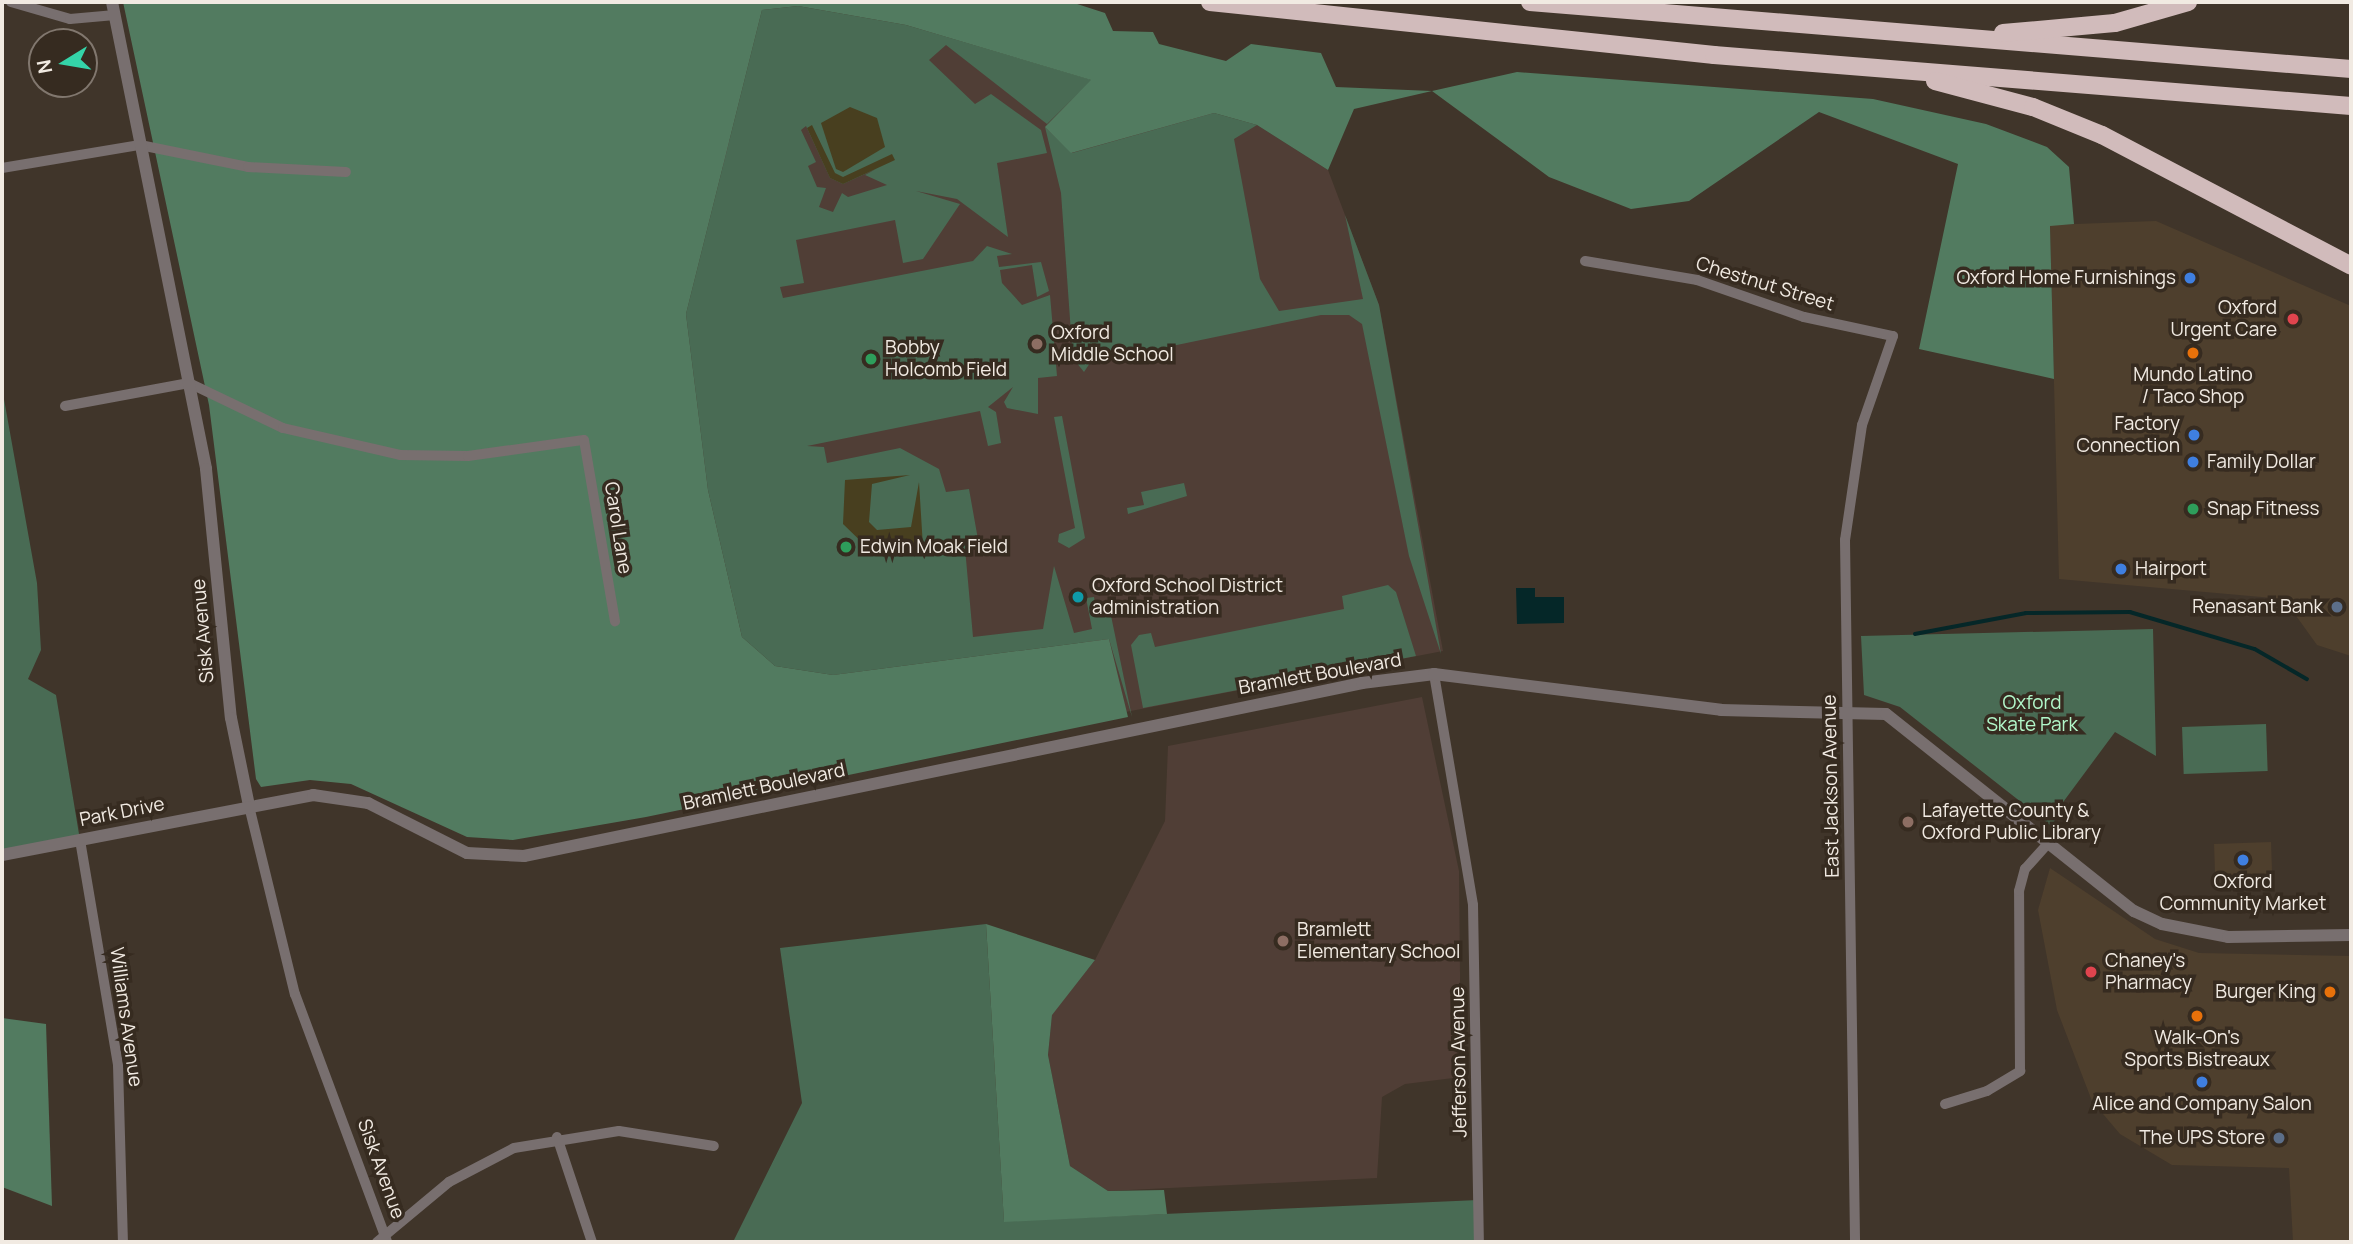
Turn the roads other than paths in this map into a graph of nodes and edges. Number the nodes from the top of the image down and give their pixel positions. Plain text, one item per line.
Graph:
1 (11, 2) edge
2 (1210, 2) edge
3 (1530, 2) edge
4 (2188, 2) edge
5 (113, 8) edge
6 (1941, 37) junction
7 (1884, 69) junction
8 (2350, 69) edge
9 (2351, 106) edge
10 (140, 145) junction
11 (2, 168) edge
12 (346, 172) dead end
13 (1585, 261) dead end
14 (2351, 266) edge
15 (1893, 336) joint
16 (189, 383) junction
17 (65, 406) dead end
18 (615, 621) dead end
19 (1434, 674) junction
20 (1847, 709) junction
21 (248, 806) junction
22 (80, 839) junction
23 (2050, 841) junction
24 (2, 855) edge
25 (2351, 935) edge
26 (1945, 1104) dead end
27 (557, 1137) junction
28 (715, 1146) dead end
29 (383, 1240) edge
30 (123, 1242) edge
31 (592, 1242) edge
32 (1479, 1242) edge
33 (1855, 1242) edge

1 - 5 street
2 - 7 highway
3 - 6 highway
4 - 6 highway
5 - 10 street, Sisk Avenue
6 - 8 highway
7 - 9 highway
7 - 14 highway
10 - 11 street
10 - 12 street
10 - 16 street, Sisk Avenue
13 - 15 street, Chestnut Street
15 - 20 street, East Jackson Avenue
16 - 17 street
16 - 18 street, Carol Lane
16 - 21 street, Sisk Avenue
19 - 20 street, Bramlett Boulevard
19 - 21 street, Bramlett Boulevard
19 - 32 street, Jefferson Avenue
20 - 23 street, Bramlett Boulevard
20 - 33 street, East Jackson Avenue
21 - 22 street, Park Drive
21 - 29 street, Sisk Avenue
22 - 24 street, Park Drive
22 - 30 street, Williams Avenue
23 - 25 street, Bramlett Boulevard
23 - 26 street
27 - 28 street
27 - 29 street
27 - 31 street

